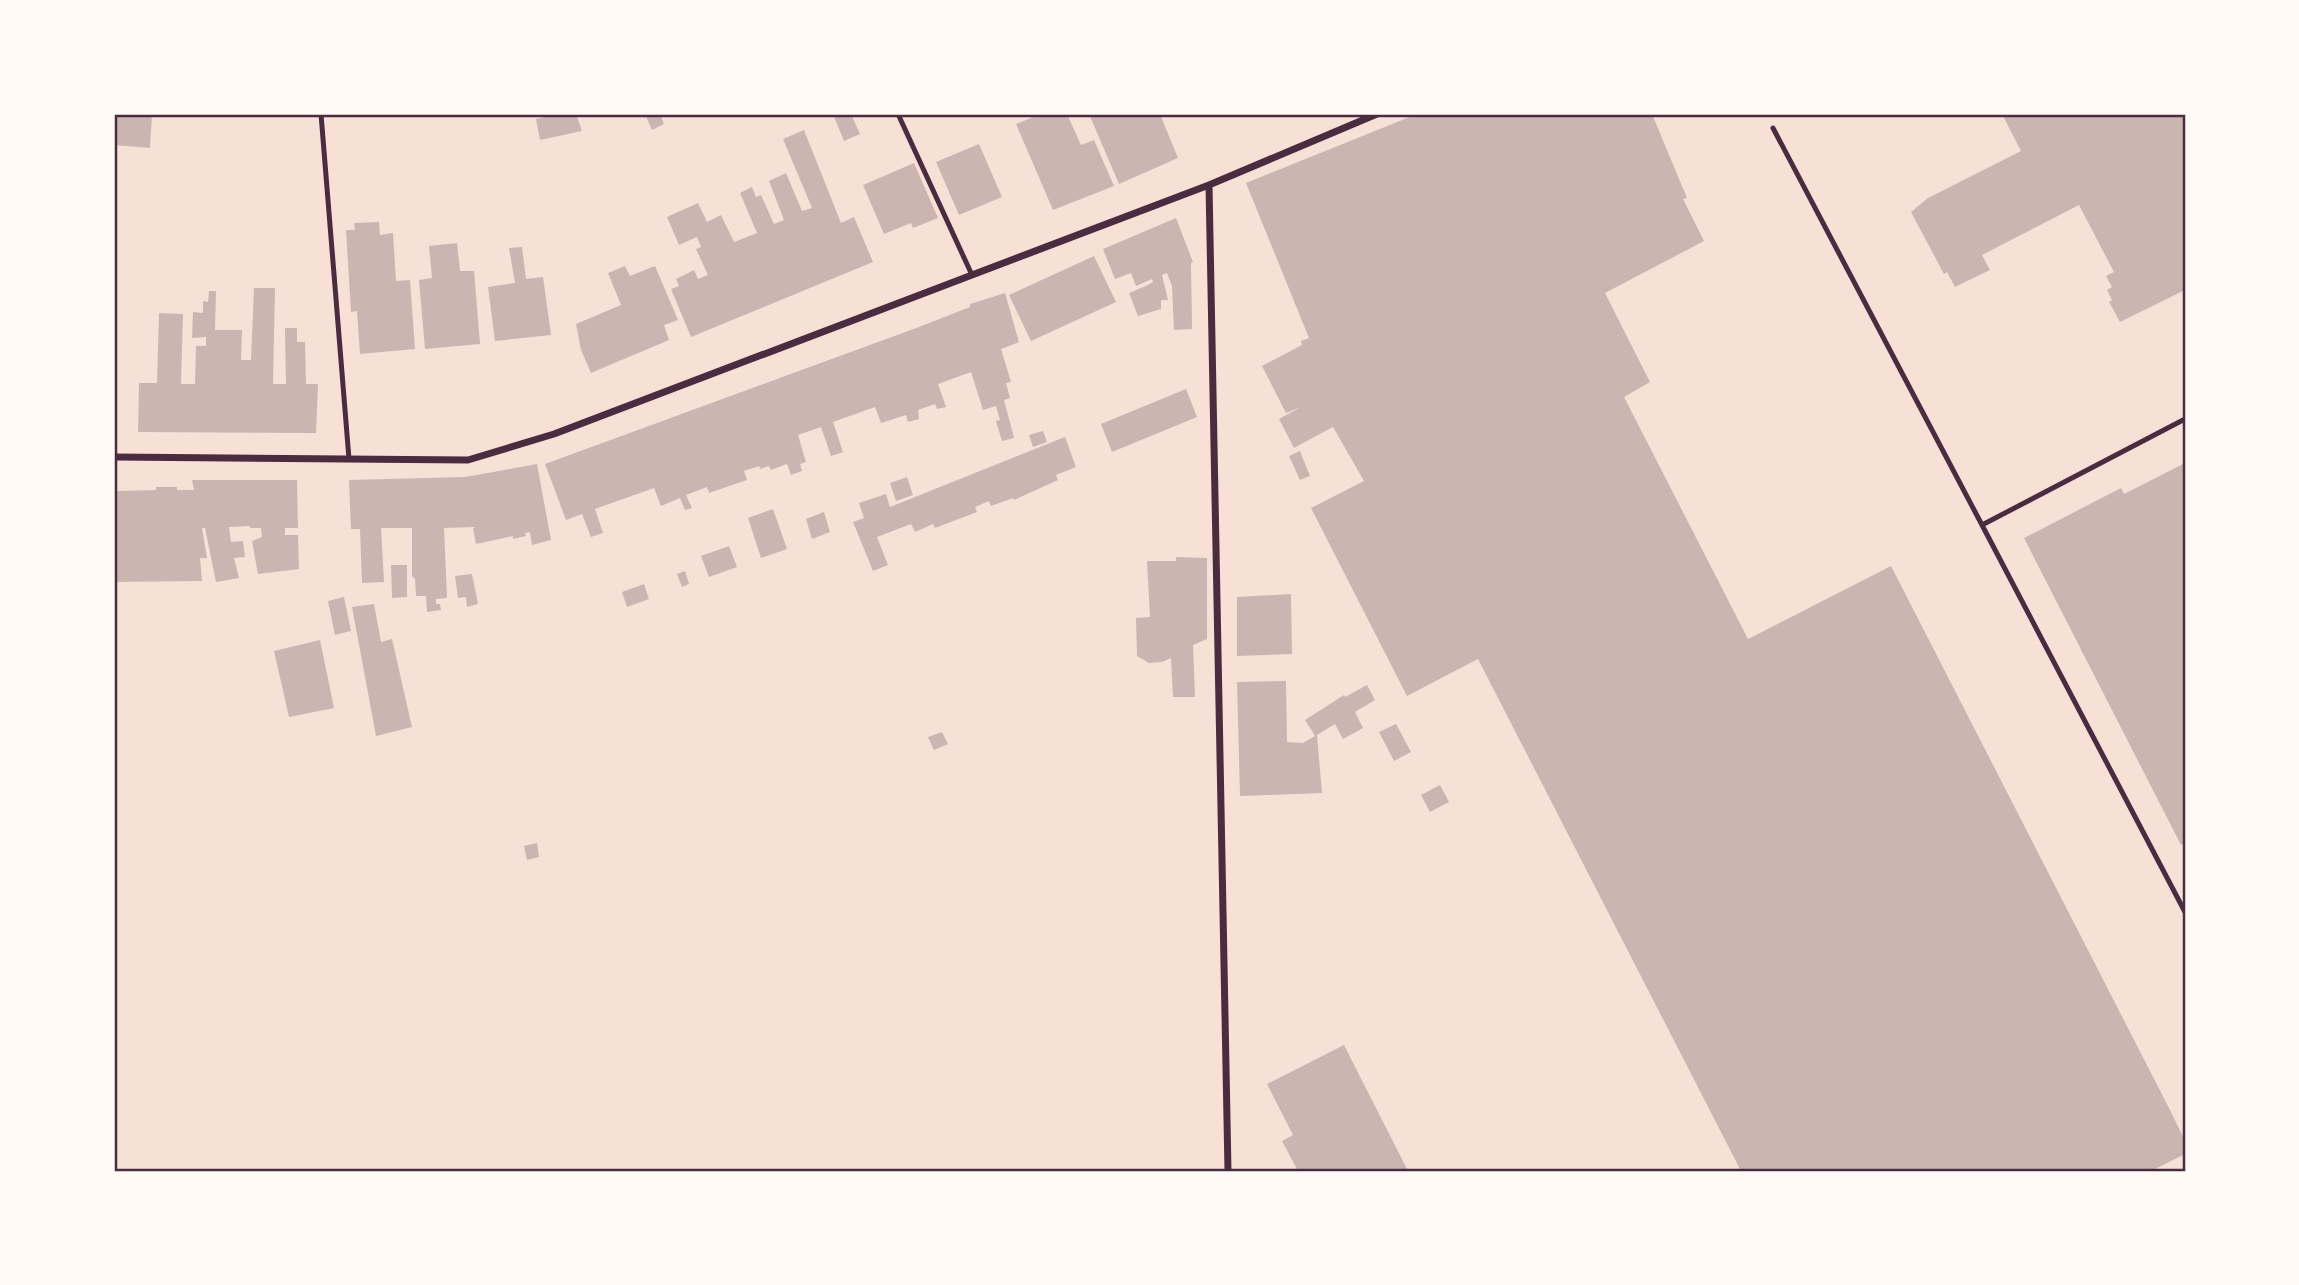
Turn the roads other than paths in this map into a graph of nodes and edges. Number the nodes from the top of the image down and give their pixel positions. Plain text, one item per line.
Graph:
1 (321, 114) edge
2 (898, 114) edge
3 (1377, 114) edge
4 (1773, 128) dead end
5 (1209, 185) junction
6 (972, 275) junction
7 (2185, 419) edge
8 (114, 457) edge
9 (349, 459) junction
10 (1982, 524) junction
11 (2185, 912) edge
12 (1228, 1171) edge

1 - 9 lane
2 - 6 lane
3 - 5 street
4 - 10 lane
5 - 6 street
5 - 12 street
6 - 9 street
7 - 10 lane
8 - 9 street
10 - 11 lane

